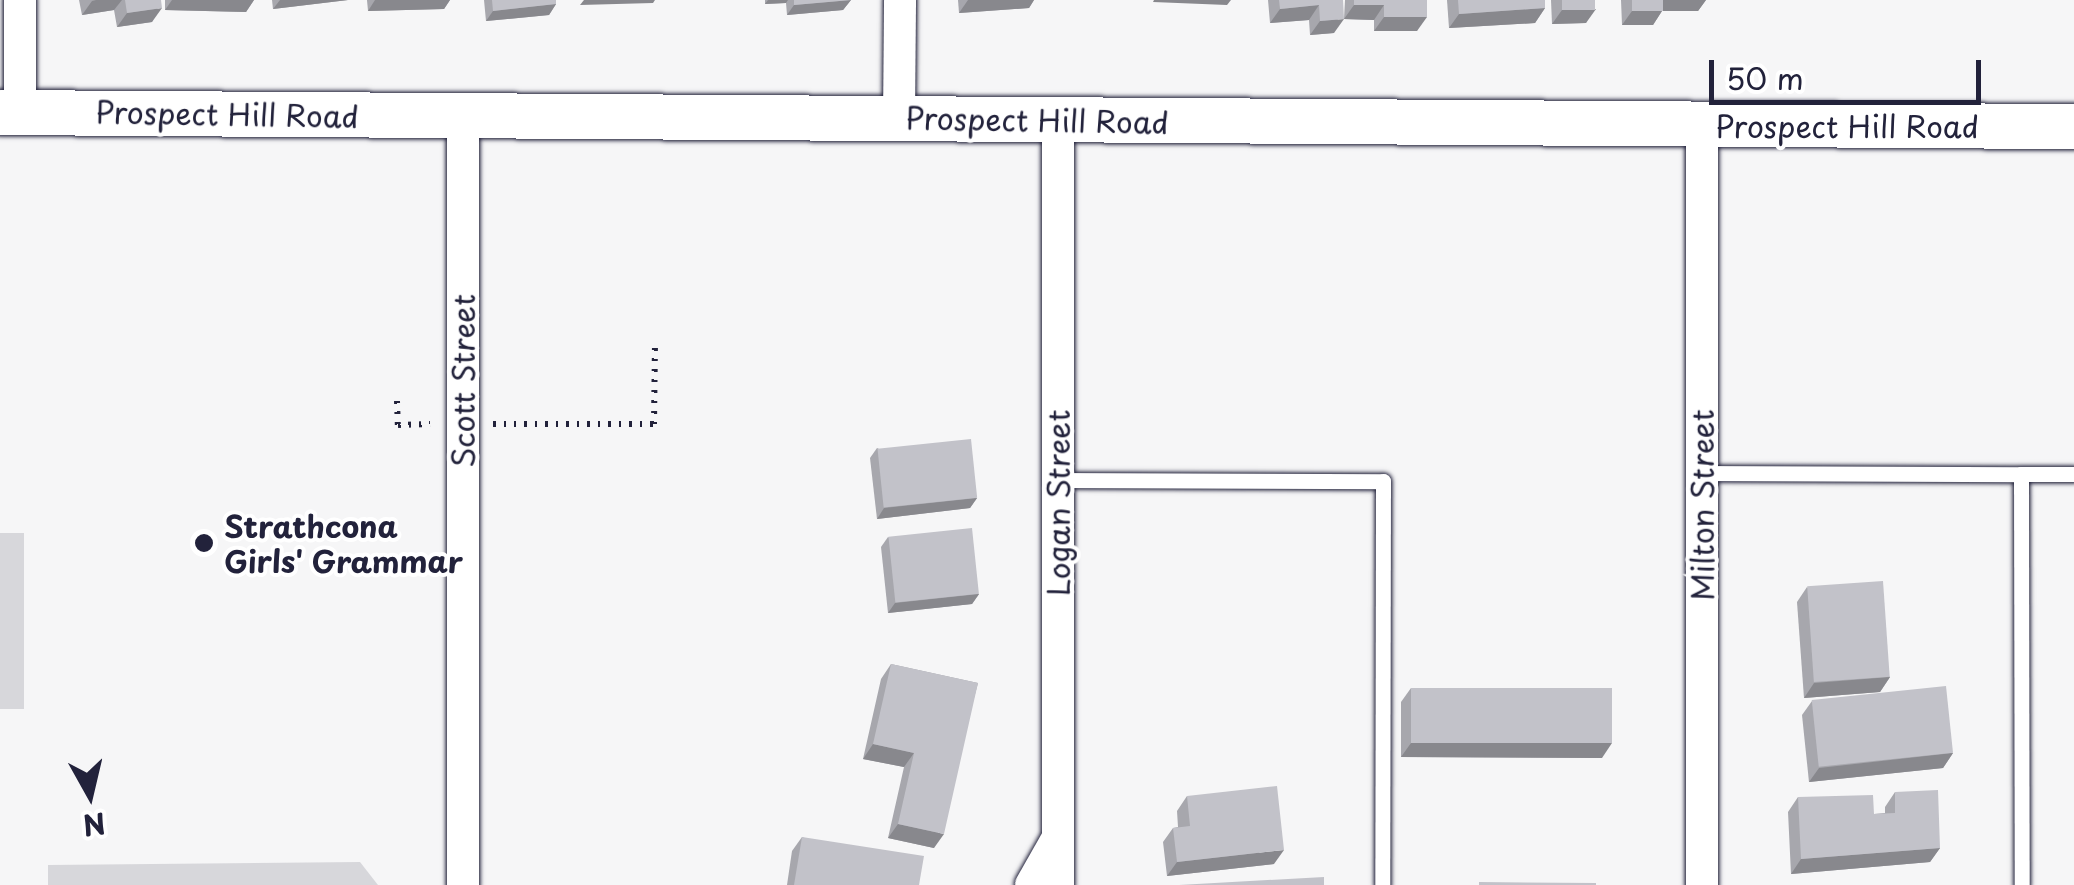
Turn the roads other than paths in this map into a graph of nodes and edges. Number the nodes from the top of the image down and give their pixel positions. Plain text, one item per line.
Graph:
1 (20, 0) edge
2 (900, 0) edge
3 (10, 112) edge
4 (463, 117) junction
5 (899, 119) junction
6 (1058, 121) junction
7 (1702, 125) junction
8 (2074, 126) edge
9 (1702, 473) junction
10 (2021, 474) junction
11 (2074, 474) edge
12 (1058, 480) junction
13 (1058, 837) junction
14 (463, 885) edge
15 (1031, 885) edge
16 (1058, 885) edge
17 (1382, 885) edge
18 (1702, 885) edge
19 (2022, 885) edge

1 - 3 street
2 - 5 street
3 - 4 street, Prospect Hill Road
4 - 5 street, Prospect Hill Road
4 - 14 street, Scott Street
5 - 6 street, Prospect Hill Road
6 - 7 street, Prospect Hill Road
6 - 12 street, Logan Street
7 - 8 street, Prospect Hill Road
7 - 9 street, Milton Street
9 - 10 lane
9 - 18 street, Milton Street
10 - 11 lane
10 - 19 lane
12 - 13 street, Logan Street
12 - 17 lane
13 - 15 street
13 - 16 street, Logan Street

